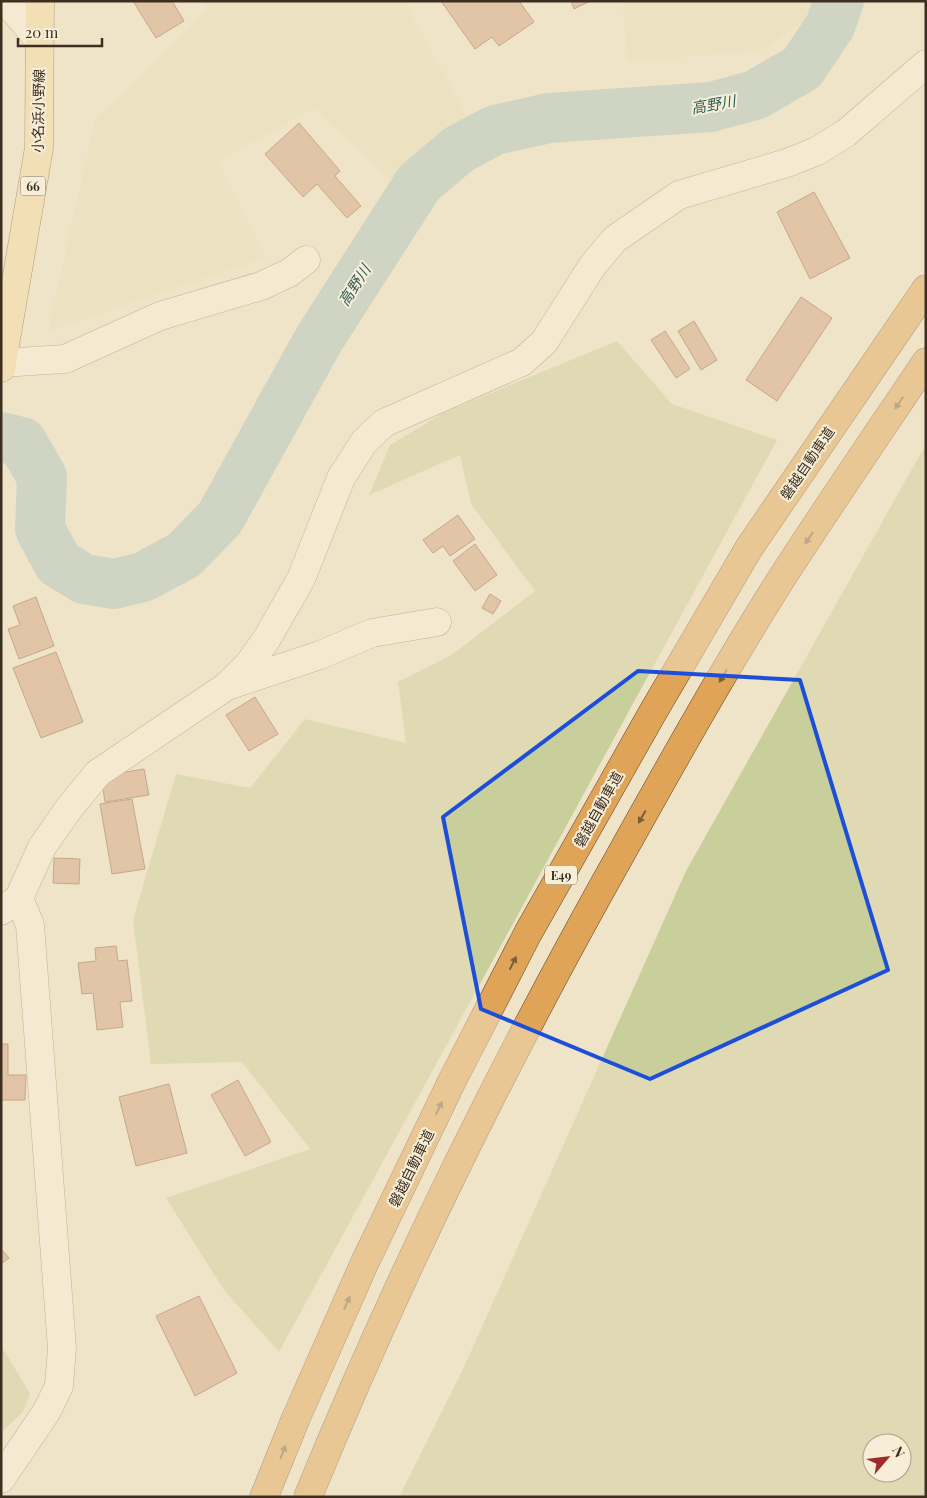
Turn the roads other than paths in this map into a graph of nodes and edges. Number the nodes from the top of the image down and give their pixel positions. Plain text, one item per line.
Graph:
1 (6, 1) edge
2 (40, 1) edge
3 (39, 40) junction
4 (926, 64) edge
5 (306, 260) dead end
6 (926, 290) edge
7 (926, 362) edge
8 (2, 364) edge
9 (436, 622) dead end
10 (226, 686) junction
11 (10, 904) edge
12 (1, 1479) edge
13 (264, 1497) edge
14 (308, 1497) edge

1 - 3 street
2 - 3 main road, 小名浜小野線 / 66
3 - 8 main road, 小名浜小野線 / 66
4 - 10 street
5 - 8 street
13 -> 6 highway, 磐越自動車道 / E49
7 -> 14 highway
9 - 10 street
10 - 11 street
11 - 12 street

